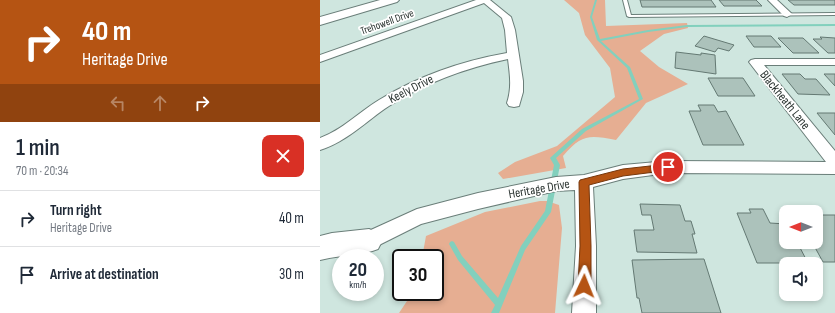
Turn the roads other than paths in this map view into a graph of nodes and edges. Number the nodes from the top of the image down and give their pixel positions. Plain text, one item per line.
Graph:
1 (358, 0) edge
2 (393, 0) edge
3 (485, 0) edge
4 (625, 0) edge
5 (772, 0) edge
6 (320, 10) edge
7 (787, 14) junction
8 (835, 14) edge
9 (320, 21) edge
10 (512, 55) junction
11 (320, 59) edge
12 (835, 62) edge
13 (514, 103) dead end
14 (320, 144) edge
15 (835, 162) edge
16 (835, 168) edge
17 (584, 182) junction
18 (369, 241) joint
19 (320, 248) edge
20 (584, 313) edge

1 - 6 main road
2 - 9 main road
3 - 10 street
3 - 11 street, Trehowell Drive
4 - 7 lane
5 - 7 street
7 - 8 lane
10 - 13 street
10 - 14 street, Keely Drive
12 - 15 street, Blackheath Lane
16 - 17 street, Heritage Drive
17 - 18 street, Heritage Drive
17 - 20 street
18 - 19 street

